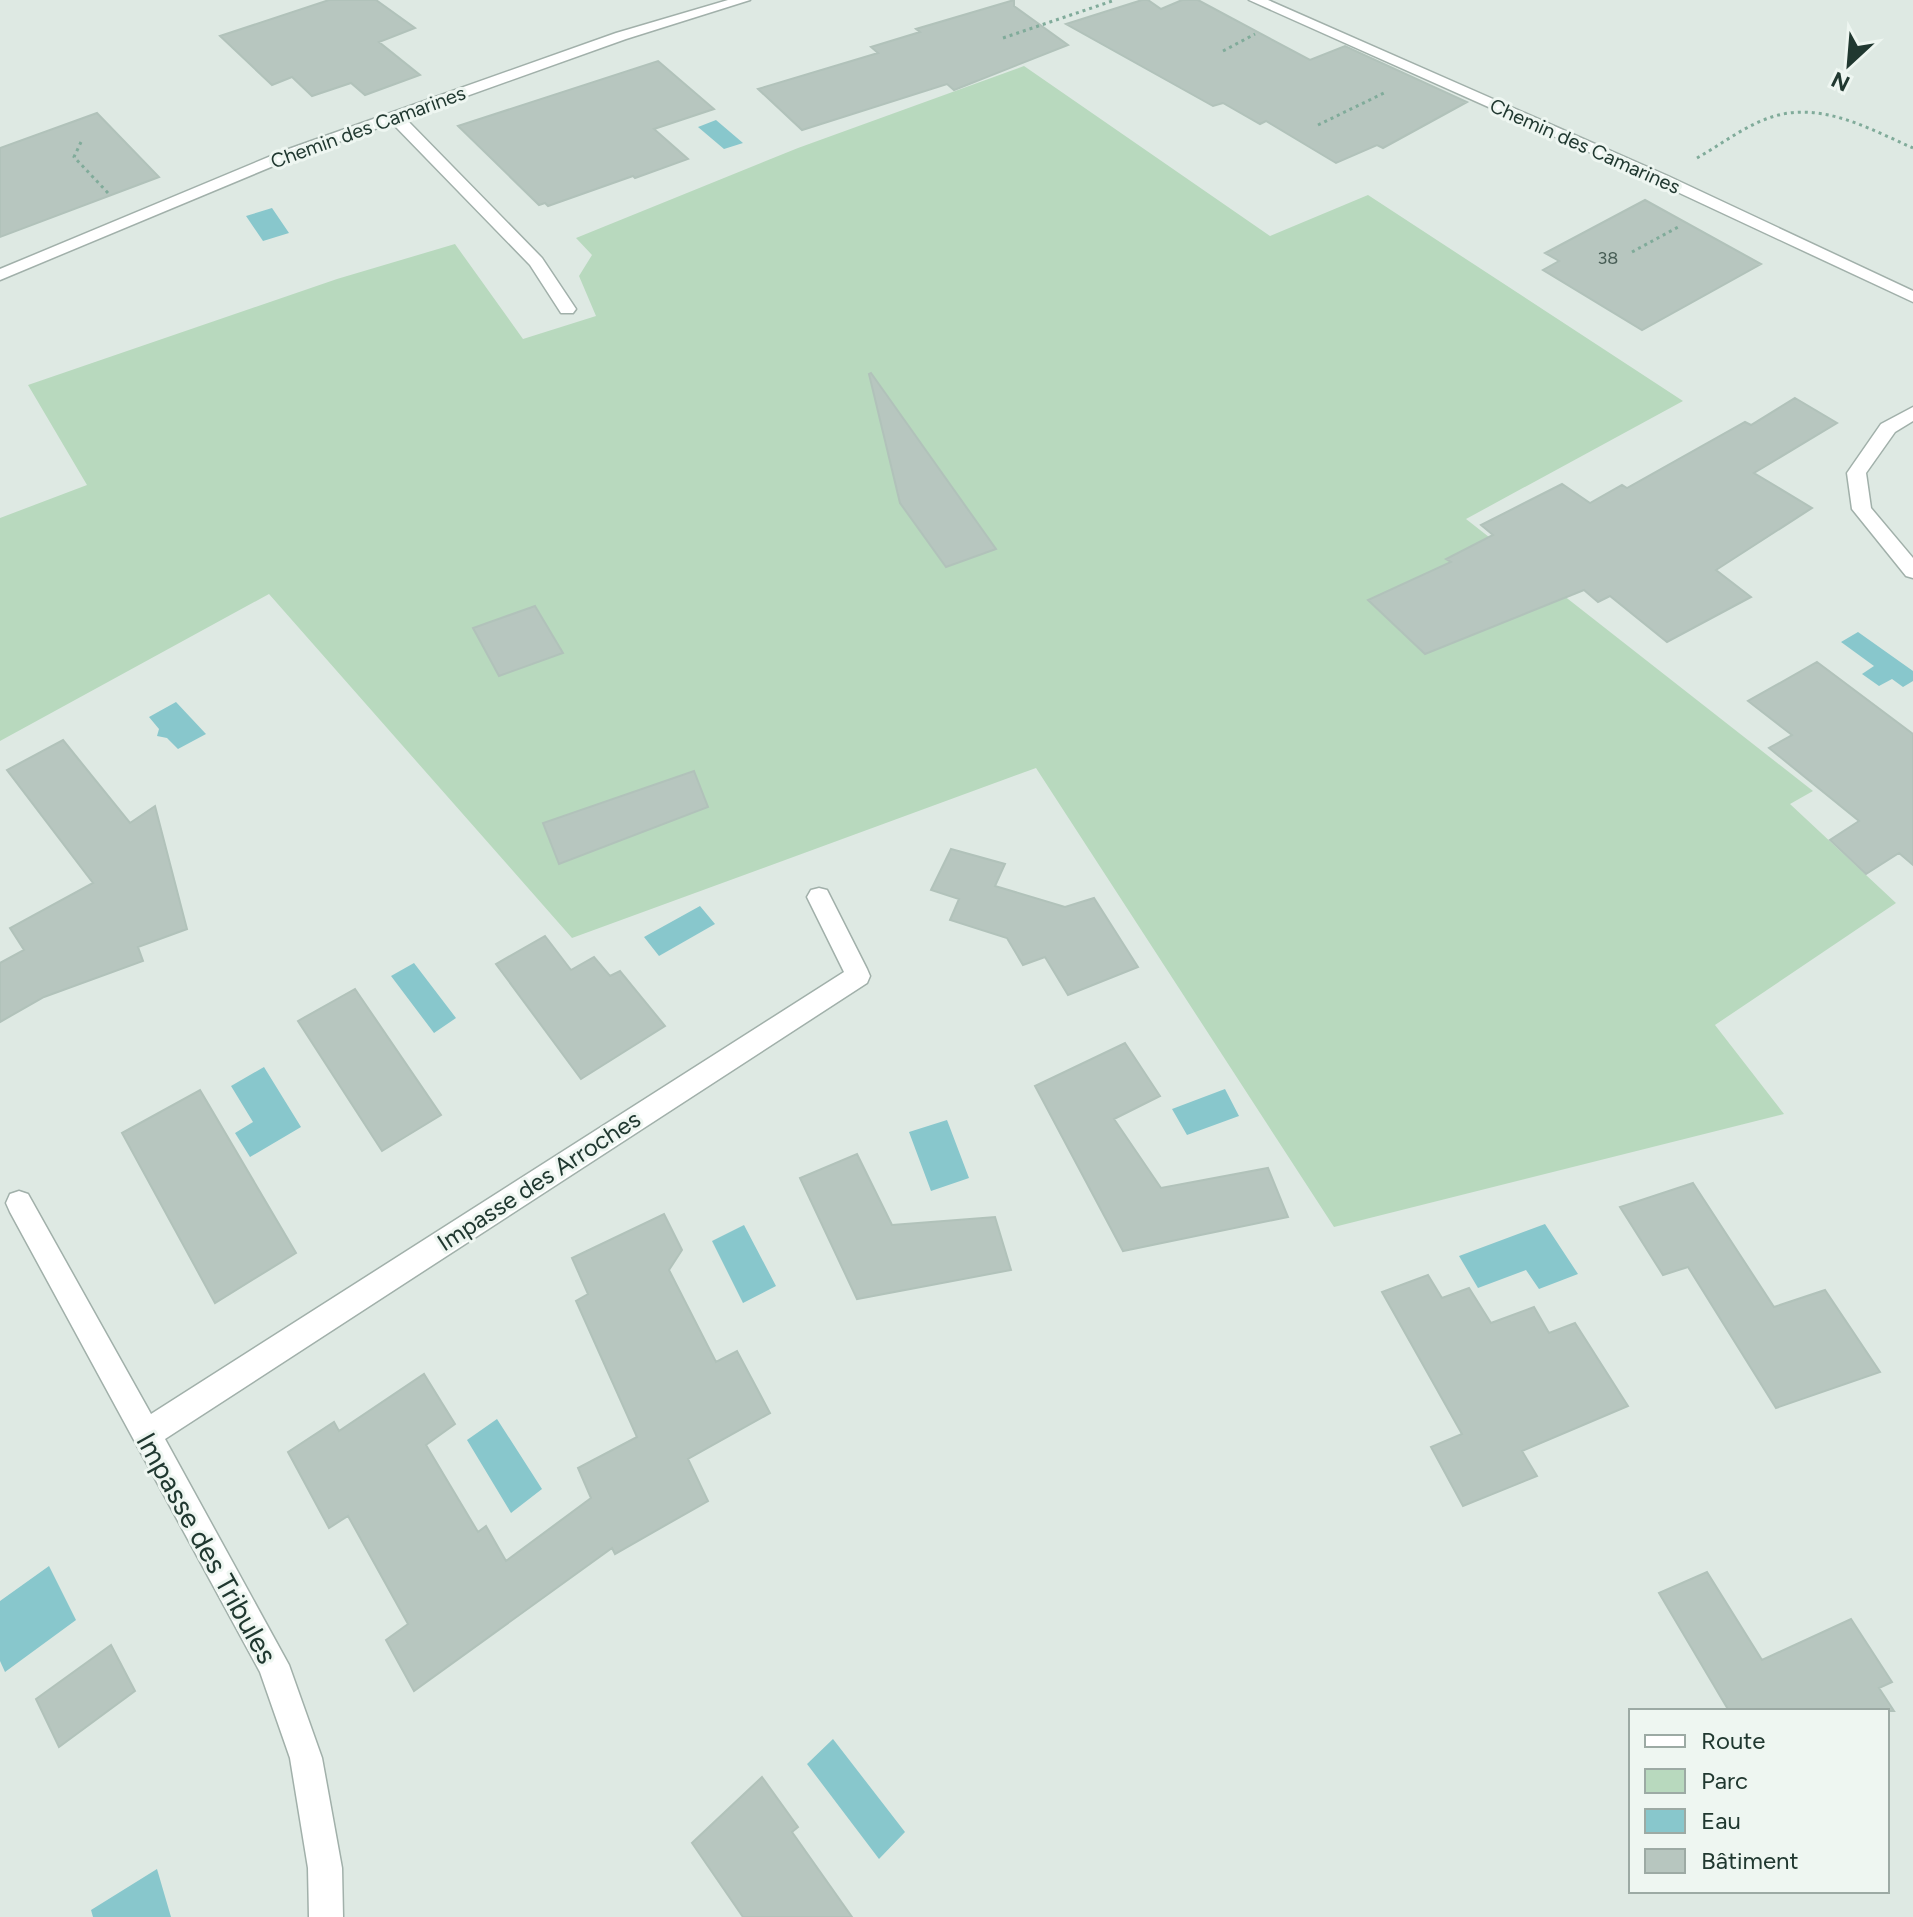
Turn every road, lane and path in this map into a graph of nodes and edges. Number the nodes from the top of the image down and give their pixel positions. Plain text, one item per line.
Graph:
1 (743, 0) edge
2 (1115, 0) edge
3 (1256, 0) edge
4 (1003, 38) dead end
5 (1422, 74) junction
6 (394, 116) junction
7 (1318, 125) dead end
8 (81, 142) dead end
9 (1913, 148) edge
10 (1662, 179) junction
11 (133, 220) junction
12 (0, 275) edge
13 (1913, 297) edge
14 (567, 309) dead end
15 (1913, 413) edge
16 (1913, 571) edge
17 (819, 897) dead end
18 (19, 1203) dead end
19 (145, 1435) junction
20 (326, 1917) edge

1 - 6 street, Chemin des Camarines
2 - 4 path
3 - 5 street, Chemin des Camarines
5 - 7 path
5 - 10 street, Chemin des Camarines
6 - 11 street, Chemin des Camarines
6 - 14 street
8 - 11 path
9 - 10 path
10 - 13 street, Chemin des Camarines
11 - 12 street, Chemin des Camarines
15 - 16 street
17 - 19 street, Impasse des Arroches
18 - 19 street, Impasse des Tribules
19 - 20 street, Impasse des Tribules

